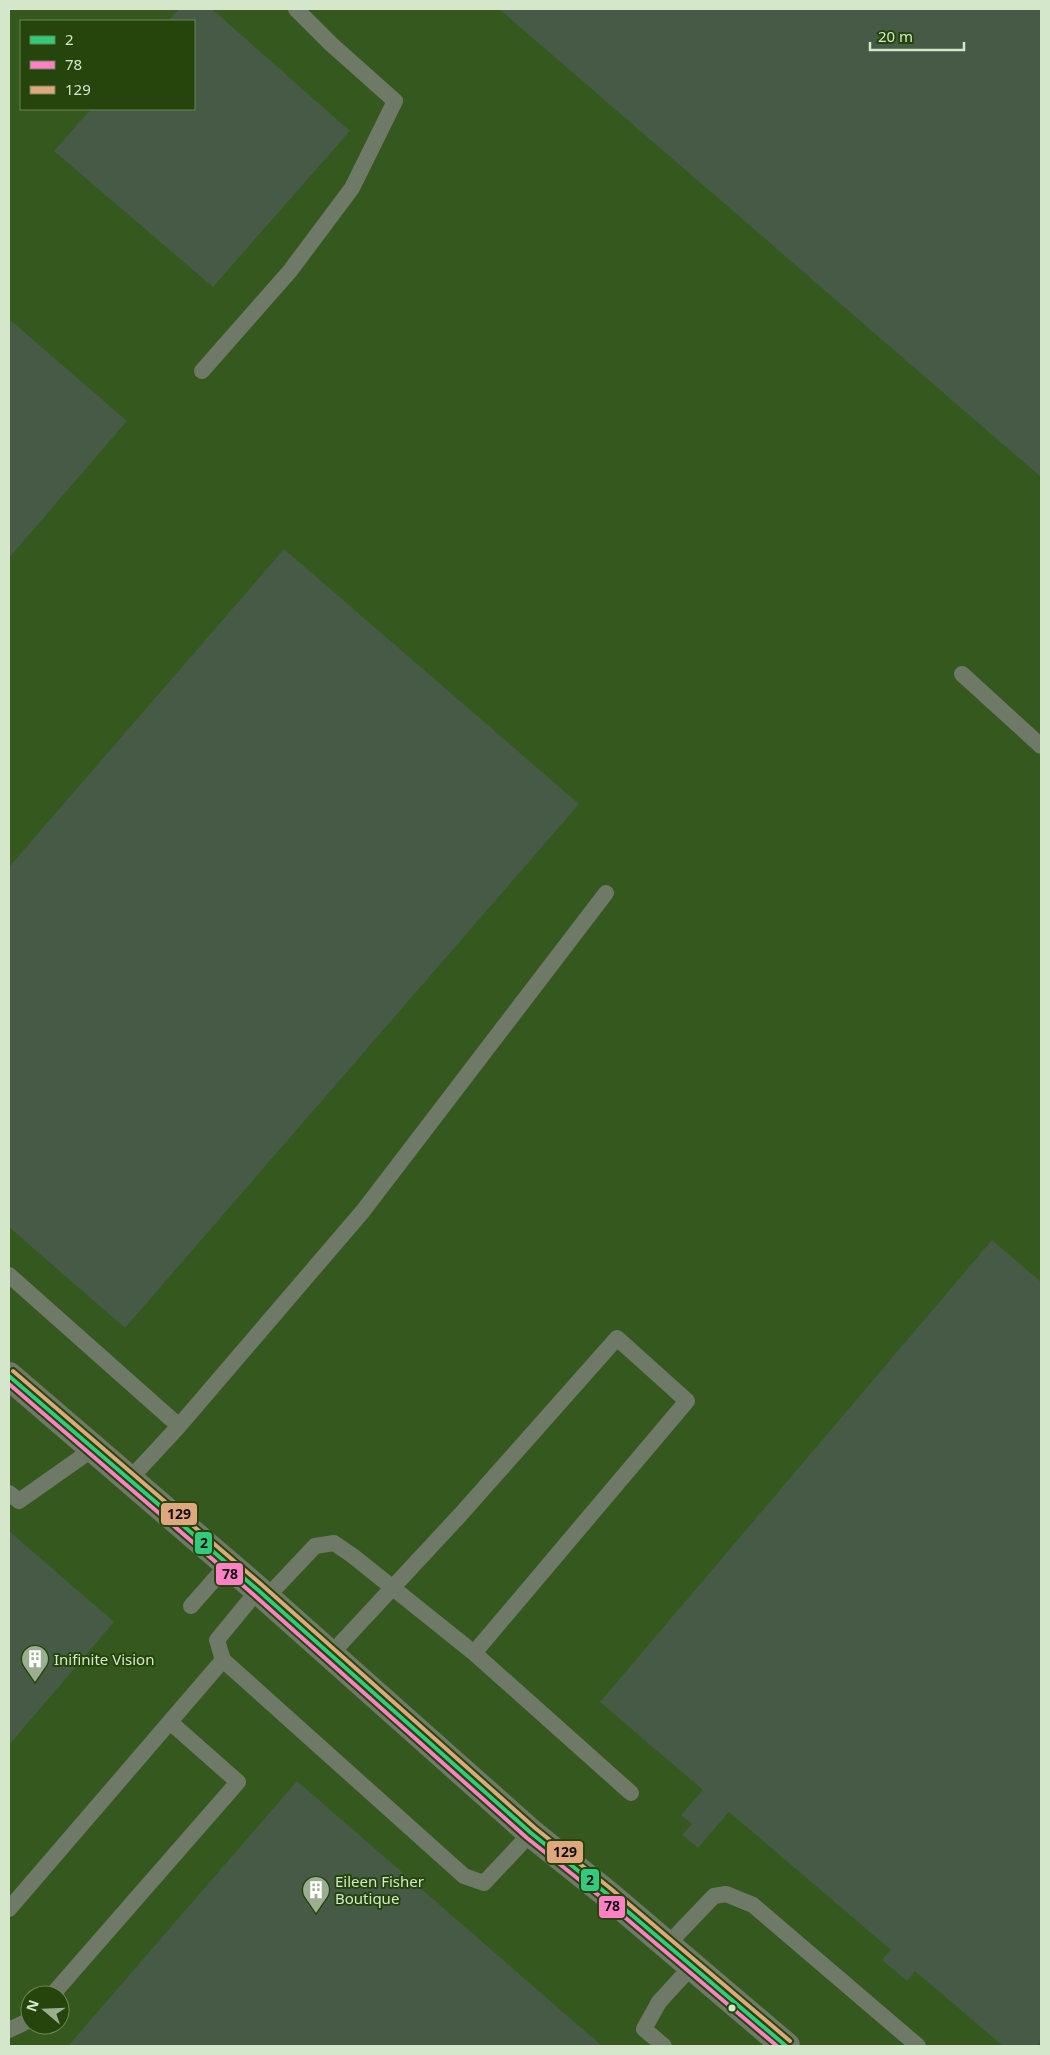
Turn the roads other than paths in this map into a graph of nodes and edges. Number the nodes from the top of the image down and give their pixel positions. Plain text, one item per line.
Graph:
1 (296, 9) edge
2 (202, 371) dead end
3 (962, 674) dead end
4 (1041, 746) edge
5 (606, 893) dead end
6 (9, 1275) edge
7 (9, 1376) edge
8 (178, 1426) junction
9 (93, 1449) junction
10 (129, 1480) junction
11 (9, 1493) edge
12 (228, 1564) junction
13 (392, 1588) junction
14 (262, 1594) junction
15 (191, 1606) dead end
16 (474, 1653) junction
17 (330, 1655) junction
18 (223, 1660) junction
19 (170, 1722) junction
20 (630, 1793) dead end
21 (531, 1833) junction
22 (9, 1909) edge
23 (668, 1945) junction
24 (692, 1966) junction
25 (61, 1985) edge
26 (664, 2046) edge
27 (786, 2046) edge
28 (918, 2046) edge

1 - 2 lane
3 - 4 lane
5 - 8 lane
6 - 8 lane
7 - 9 street
8 - 10 lane
9 - 10 street
9 - 11 lane
10 - 12 street
12 - 14 street
12 - 15 lane
13 - 14 lane
13 - 16 lane
13 - 16 lane
13 - 17 lane
14 - 17 street
14 - 18 lane
16 - 20 lane
17 - 21 street
18 - 19 lane
18 - 21 lane
19 - 22 lane
19 - 25 lane
21 - 23 street
23 - 24 street
23 - 28 lane
24 - 26 lane
24 - 27 street

